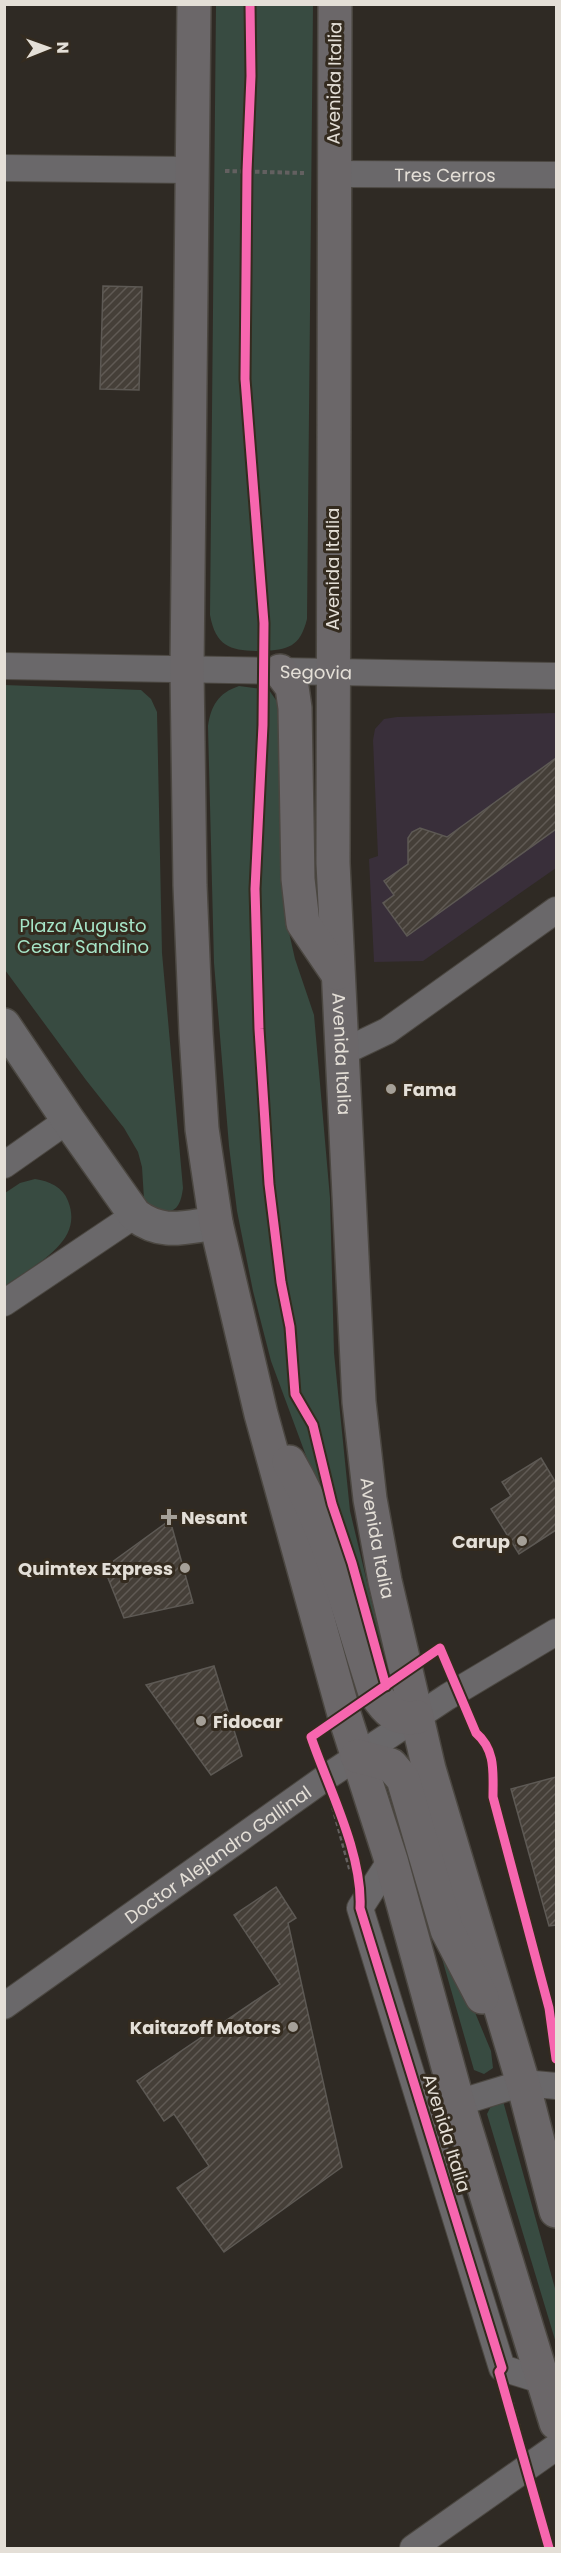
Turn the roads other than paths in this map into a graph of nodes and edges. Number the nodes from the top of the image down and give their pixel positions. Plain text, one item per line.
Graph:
1 (194, 4) edge
2 (335, 4) edge
3 (4, 168) edge
4 (191, 170) junction
5 (333, 174) junction
6 (556, 175) edge
7 (4, 666) edge
8 (187, 670) junction
9 (280, 671) junction
10 (332, 672) junction
11 (556, 676) edge
12 (556, 910) edge
13 (338, 975) junction
14 (4, 1025) edge
15 (341, 1053) junction
16 (68, 1120) junction
17 (4, 1165) edge
18 (135, 1215) junction
19 (216, 1223) junction
20 (4, 1302) edge
21 (261, 1414) junction
22 (556, 1632) edge
23 (417, 1717) junction
24 (357, 1756) junction
25 (391, 1860) junction
26 (4, 2006) edge
27 (500, 2011) junction
28 (523, 2083) junction
29 (556, 2086) edge
30 (458, 2103) junction
31 (556, 2211) edge
32 (544, 2380) junction
33 (556, 2423) edge
34 (556, 2447) edge
35 (413, 2548) edge

1 - 4 main road, Avenida Italia
2 - 5 main road, Avenida Italia
3 - 4 street
4 - 8 main road, Avenida Italia
5 - 6 street, Tres Cerros
5 - 10 main road, Avenida Italia
7 - 8 street, Segovia
8 - 9 street, Segovia
8 - 19 main road, Avenida Italia
9 - 10 street, Segovia
9 - 13 main road
10 - 11 street, Segovia
10 - 13 main road, Avenida Italia
12 - 15 street
13 - 15 main road, Avenida Italia
14 - 16 street
15 - 23 main road, Avenida Italia
16 - 17 street
16 - 18 street
18 - 19 street
18 - 20 street
19 - 21 main road, Avenida Italia
21 - 23 main road
21 - 24 main road, Avenida Italia
22 - 23 street, Doctor Alejandro Gallinal
23 - 24 street, Doctor Alejandro Gallinal
23 - 27 main road, Avenida Italia
24 - 25 main road, Avenida Italia
24 - 26 street, Doctor Alejandro Gallinal
24 - 27 main road
25 - 30 main road, Avenida Italia
25 - 32 street, Avenida Italia
27 - 28 main road, Avenida Italia
28 - 29 street, Avenida Italia
28 - 30 street, Avenida Italia
28 - 31 main road, Avenida Italia
30 - 32 main road, Avenida Italia
32 - 33 main road, Avenida Italia
34 - 35 street

